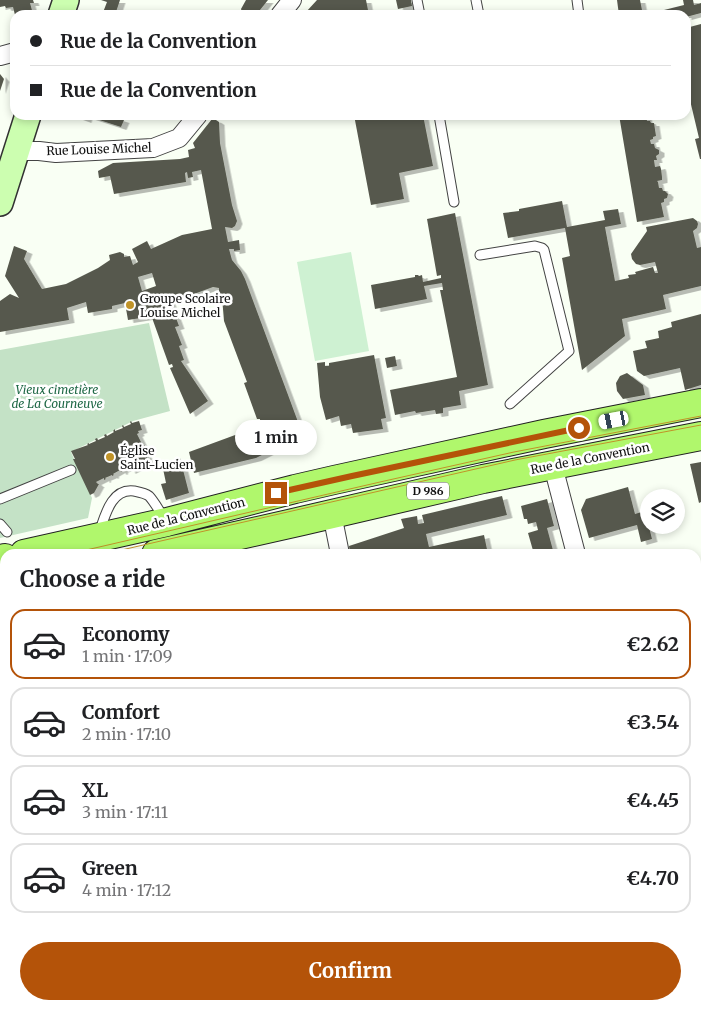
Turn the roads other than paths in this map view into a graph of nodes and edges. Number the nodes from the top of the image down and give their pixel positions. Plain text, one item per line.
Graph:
1 (292, 0) edge
2 (284, 10) edge
3 (26, 120) edge
4 (194, 120) edge
5 (440, 120) edge
6 (17, 151) junction
7 (454, 202) dead end
8 (0, 203) edge
9 (480, 255) dead end
10 (701, 403) edge
11 (510, 404) dead end
12 (701, 436) edge
13 (553, 466) junction
14 (71, 470) dead end
15 (315, 484) junction
16 (0, 499) edge
17 (342, 512) junction
18 (167, 522) junction
19 (0, 524) edge
20 (97, 538) junction
21 (6, 545) edge
22 (47, 549) edge
23 (178, 549) edge
24 (340, 549) edge
25 (575, 549) edge

1 - 2 street
3 - 6 main road
4 - 6 street, Rue Louise Michel
5 - 7 lane
6 - 8 main road
9 - 11 lane
10 - 15 main road, Rue de la Convention / D 986
12 - 13 main road, Rue de la Convention / D 986
13 - 17 main road, Rue de la Convention / D 986
13 - 25 street
14 - 16 lane
15 - 17 main road
15 - 18 main road, Rue de la Convention / D 986
17 - 23 main road, Rue de la Convention / D 986
17 - 24 street
18 - 20 main road, Rue de la Convention / D 986
18 - 20 lane
19 - 21 lane
20 - 22 main road, Rue de la Convention / D 986

